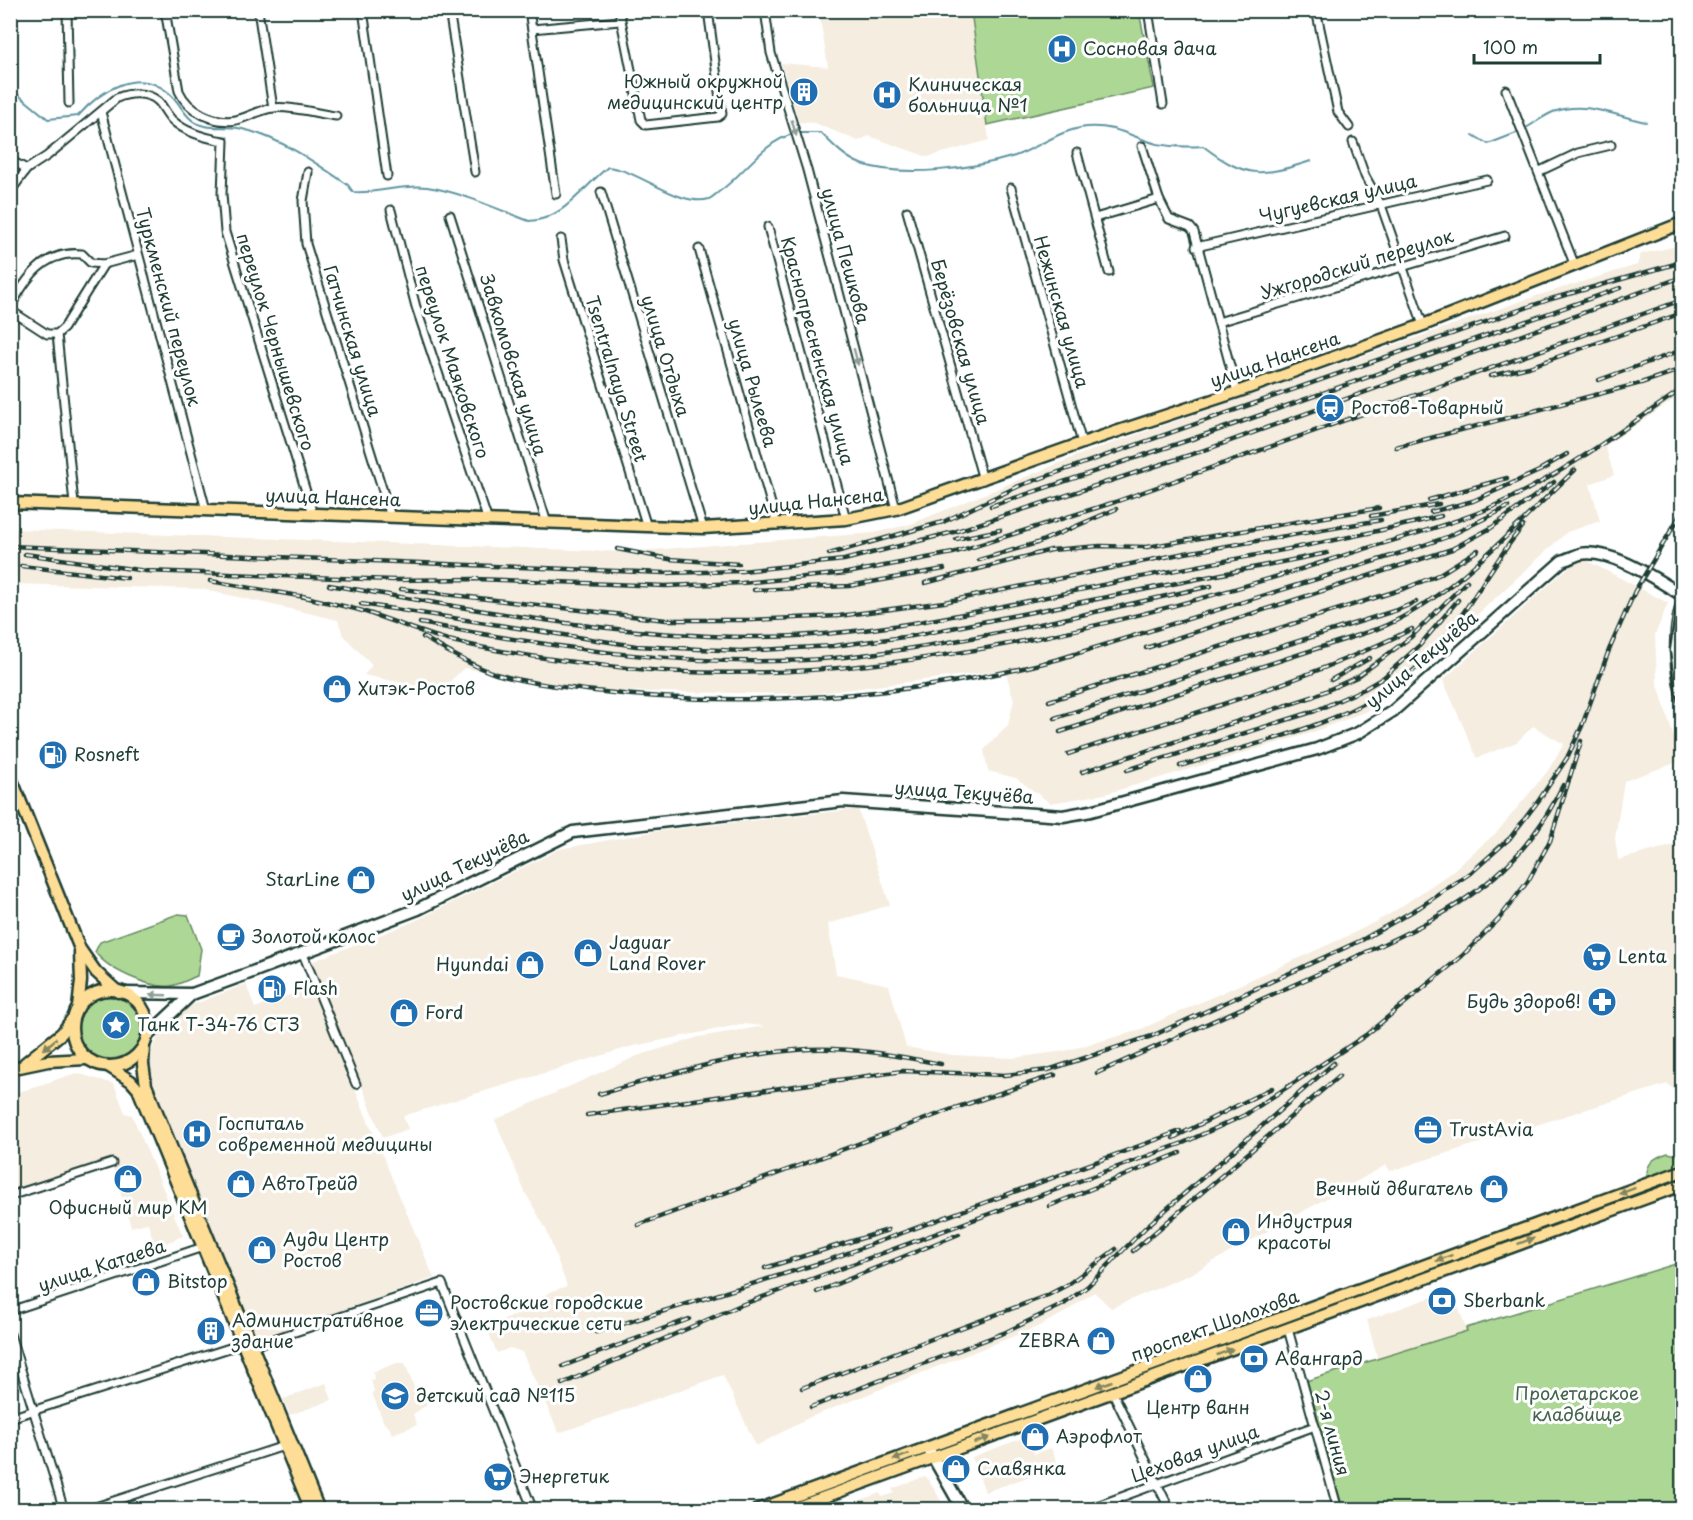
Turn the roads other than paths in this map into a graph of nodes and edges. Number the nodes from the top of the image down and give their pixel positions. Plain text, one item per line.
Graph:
1 (67, 10) edge
2 (165, 10) edge
3 (258, 10) edge
4 (363, 10) edge
5 (449, 10) edge
6 (529, 10) edge
7 (619, 10) edge
8 (708, 10) edge
9 (765, 10) edge
10 (1148, 10) edge
11 (1316, 10) edge
12 (620, 21) junction
13 (532, 29) junction
14 (1506, 90) dead end
15 (69, 103) dead end
16 (1163, 104) dead end
17 (273, 108) junction
18 (101, 112) junction
19 (336, 116) dead end
20 (1348, 127) dead end
21 (1353, 142) dead end
22 (1611, 145) dead end
23 (1142, 146) dead end
24 (1077, 153) dead end
25 (10, 160) edge
26 (27, 169) junction
27 (1540, 171) junction
28 (308, 172) dead end
29 (475, 172) dead end
30 (387, 176) dead end
31 (1487, 180) dead end
32 (1011, 188) dead end
33 (10, 192) edge
34 (600, 192) dead end
35 (556, 194) dead end
36 (1160, 199) junction
37 (1381, 206) junction
38 (391, 210) dead end
39 (908, 211) dead end
40 (450, 215) dead end
41 (1095, 218) junction
42 (1683, 223) edge
43 (768, 227) dead end
44 (1505, 236) dead end
45 (561, 239) dead end
46 (1196, 246) junction
47 (699, 249) dead end
48 (138, 255) junction
49 (104, 264) junction
50 (1575, 266) junction
51 (1403, 268) junction
52 (1109, 272) dead end
53 (10, 309) edge
54 (1218, 322) junction
55 (1423, 325) junction
56 (57, 334) junction
57 (1237, 392) junction
58 (1082, 443) junction
59 (983, 480) junction
60 (10, 503) edge
61 (74, 504) junction
62 (896, 509) junction
63 (206, 510) junction
64 (313, 514) junction
65 (391, 516) junction
66 (846, 519) junction
67 (488, 521) junction
68 (547, 523) junction
69 (777, 525) junction
70 (647, 527) junction
71 (703, 528) junction
72 (1683, 596) edge
73 (1683, 611) edge
74 (1683, 693) edge
75 (10, 775) edge
76 (80, 949) junction
77 (303, 954) junction
78 (121, 992) junction
79 (192, 994) junction
80 (75, 1013) junction
81 (146, 1040) junction
82 (86, 1059) junction
83 (22, 1065) junction
84 (108, 1066) junction
85 (10, 1069) edge
86 (356, 1084) dead end
87 (112, 1162) dead end
88 (1683, 1171) edge
89 (1683, 1185) edge
90 (10, 1196) edge
91 (203, 1247) junction
92 (10, 1311) edge
93 (1288, 1329) junction
94 (10, 1334) edge
95 (248, 1345) junction
96 (1113, 1393) junction
97 (34, 1410) junction
98 (10, 1418) edge
99 (1315, 1426) junction
100 (284, 1446) junction
101 (927, 1448) junction
102 (934, 1458) junction
103 (1157, 1484) junction
104 (64, 1509) edge
105 (86, 1509) edge
106 (310, 1509) edge
107 (319, 1509) edge
108 (533, 1509) edge
109 (757, 1509) edge
110 (789, 1509) edge
111 (963, 1509) edge
112 (1086, 1509) edge
113 (1170, 1509) edge
114 (1338, 1509) edge

1 - 15 street
2 - 17 street
3 - 17 street
4 - 30 street
5 - 29 street
6 - 13 street
7 - 12 street
8 - 12 street
9 -> 62 street, улица Пешкова
10 - 16 street
11 - 20 street
12 - 13 street
13 - 35 street
14 - 27 street
17 - 19 street
18 - 26 street
18 - 48 street, Туркменский переулок
18 - 64 street, переулок Чернышевского
21 - 37 street
22 - 27 street
23 - 36 street
24 - 41 street
25 - 26 street
26 - 33 street
27 - 50 street
28 - 65 street, Гатчинская улица
31 - 37 street, Чугуевская улица
32 - 58 street, Нежинская улица
34 - 71 street, улица Отдыха
36 - 41 street
36 - 46 street
37 - 46 street, Чугуевская улица
37 - 51 street
38 - 67 street, переулок Маяковского
39 - 59 street, Берёзовская улица
40 - 68 street, Завкомовская улица
41 - 52 street
42 - 50 main road, улица Нансена
43 - 66 street, Краснопресненская улица
44 - 51 street, Ужгородский переулок
45 - 70 street, Tsentralnaya Street
46 - 54 street
47 - 69 street, улица Рылеева
48 - 49 street
48 - 63 street, Туркменский переулок
49 - 53 street
49 - 56 street
50 - 55 main road, улица Нансена
51 - 54 street, Ужгородский переулок
51 - 55 street
53 - 56 street
54 - 57 street
55 - 57 main road, улица Нансена
56 - 61 street
57 - 58 main road, улица Нансена
58 - 59 main road, улица Нансена
59 - 62 main road, улица Нансена
60 - 61 main road, улица Нансена
61 - 63 main road, улица Нансена
62 - 66 main road, улица Нансена
63 - 64 main road, улица Нансена
64 - 65 main road, улица Нансена
65 - 67 main road, улица Нансена
66 - 69 main road, улица Нансена
67 - 68 main road, улица Нансена
68 - 70 main road, улица Нансена
69 - 71 main road, улица Нансена
70 - 71 main road, улица Нансена
72 - 77 main road, улица Текучёва
73 - 74 main road
75 - 76 main road
76 - 78 main road
76 - 80 main road
77 - 79 main road, улица Текучёва
77 - 86 street
79 -> 78 main road, улица Текучёва
78 - 80 main road
78 - 81 main road
79 - 81 main road, улица Текучёва
80 - 82 main road
80 -> 83 main road
81 - 84 main road
81 - 95 main road
82 - 83 main road
82 - 84 main road
83 - 85 main road
84 - 91 main road
87 - 90 street
88 -> 101 main road, проспект Шолохова
93 -> 89 main road, проспект Шолохова
91 - 92 street, улица Катаева
91 - 95 main road
96 -> 93 main road, проспект Шолохова
93 - 99 street, 2-я линия
94 - 97 street
95 - 97 street
95 - 100 main road
95 - 107 main road
95 - 108 street
102 -> 96 main road, проспект Шолохова
96 - 103 street
97 - 98 street
97 - 104 street
99 - 103 street, Цеховая улица
99 - 114 street, 2-я линия
100 - 105 street
100 - 106 main road
101 - 102 main road
101 -> 109 main road, проспект Шолохова
102 - 110 main road, проспект Шолохова
102 - 111 main road
103 - 112 street, Цеховая улица
103 - 113 street

